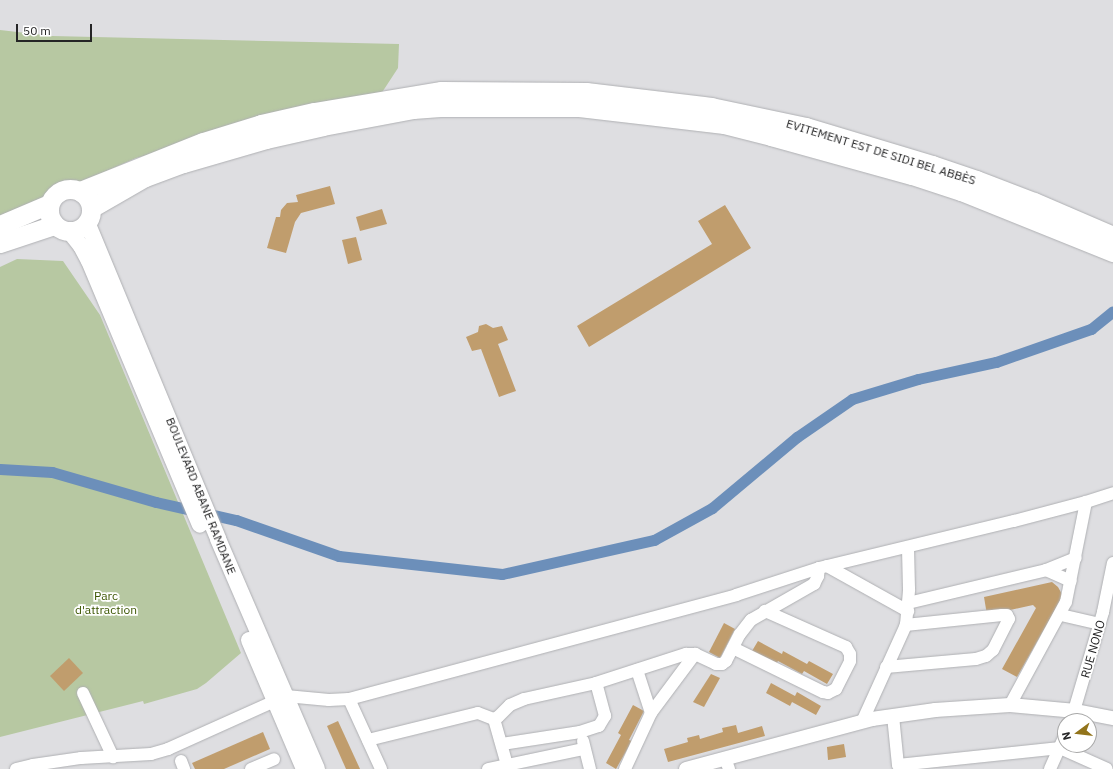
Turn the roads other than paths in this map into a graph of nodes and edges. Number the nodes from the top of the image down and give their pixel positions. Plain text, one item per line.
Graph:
1 (80, 191) junction
2 (49, 204) junction
3 (89, 215) junction
4 (0, 225) edge
5 (62, 228) junction
6 (1113, 236) edge
7 (0, 243) edge
8 (1113, 252) edge
9 (186, 478) junction
10 (1113, 493) edge
11 (1086, 502) junction
12 (908, 547) junction
13 (1076, 558) junction
14 (1113, 563) edge
15 (823, 567) junction
16 (1046, 570) junction
17 (1071, 581) junction
18 (908, 607) junction
19 (765, 611) junction
20 (1060, 615) junction
21 (1105, 617) edge
22 (906, 626) junction
23 (733, 648) junction
24 (695, 654) junction
25 (886, 667) junction
26 (637, 670) junction
27 (596, 683) junction
28 (83, 693) dead end
29 (281, 698) junction
30 (349, 698) junction
31 (1010, 705) junction
32 (651, 713) junction
33 (1057, 713) edge
34 (1075, 713) edge
35 (893, 716) junction
36 (1097, 717) edge
37 (1113, 718) edge
38 (494, 719) junction
39 (862, 722) junction
40 (580, 732) junction
41 (368, 740) junction
42 (502, 744) junction
43 (1057, 748) edge
44 (584, 749) junction
45 (1058, 753) edge
46 (1071, 753) edge
47 (113, 757) junction
48 (274, 759) dead end
49 (944, 762) junction
50 (727, 764) edge
51 (507, 765) junction
52 (33, 767) edge
53 (898, 767) edge
54 (255, 768) edge
55 (16, 769) edge
56 (304, 769) edge
57 (317, 769) edge
58 (381, 769) edge
59 (488, 769) edge
60 (590, 769) edge
61 (625, 769) edge
62 (686, 769) edge
63 (960, 769) edge
64 (1050, 769) edge
65 (1106, 769) edge

1 - 2 highway
1 - 3 highway
1 - 6 highway, EVITEMENT EST DE SIDI BEL ABBÈS
2 - 4 highway
2 - 5 highway
3 - 5 highway
3 - 8 highway, EVITEMENT EST DE SIDI BEL ABBÈS
3 - 9 main road, BOULEVARD ABANE RAMDANE
5 - 7 highway
5 - 9 main road, BOULEVARD ABANE RAMDANE
9 - 29 main road, BOULEVARD ABANE RAMDANE
10 - 11 street
11 - 12 street
11 - 13 street
12 - 15 street
12 - 18 street
13 - 16 street
13 - 17 street
14 - 21 street, RUE NONO
15 - 18 street
15 - 19 street
15 - 30 street
16 - 17 street
16 - 18 street
17 - 20 street
18 - 22 street
19 - 23 street
19 - 23 street
20 - 21 street
20 - 31 street
21 - 34 street, RUE NONO
22 - 25 street
22 - 25 street
23 - 24 street
24 - 26 street
24 - 32 street
25 - 39 street
26 - 27 street
26 - 32 street
27 - 38 street
27 - 40 street
28 - 47 street
29 - 30 street
29 - 47 street
29 - 56 main road, BOULEVARD ABANE RAMDANE
29 - 57 main road, BOULEVARD ABANE RAMDANE
30 - 41 street
31 - 33 street
31 - 35 street
32 - 61 street
35 - 39 street
35 - 53 street
36 - 37 street
38 - 41 street
38 - 42 street
39 - 50 street
40 - 42 street
40 - 44 street
41 - 58 street
42 - 51 street
43 - 49 street
44 - 51 street
44 - 60 street
45 - 64 street
46 - 65 street
47 - 52 street
48 - 54 street
49 - 53 street
49 - 63 street
50 - 62 street
51 - 59 street
52 - 55 street

